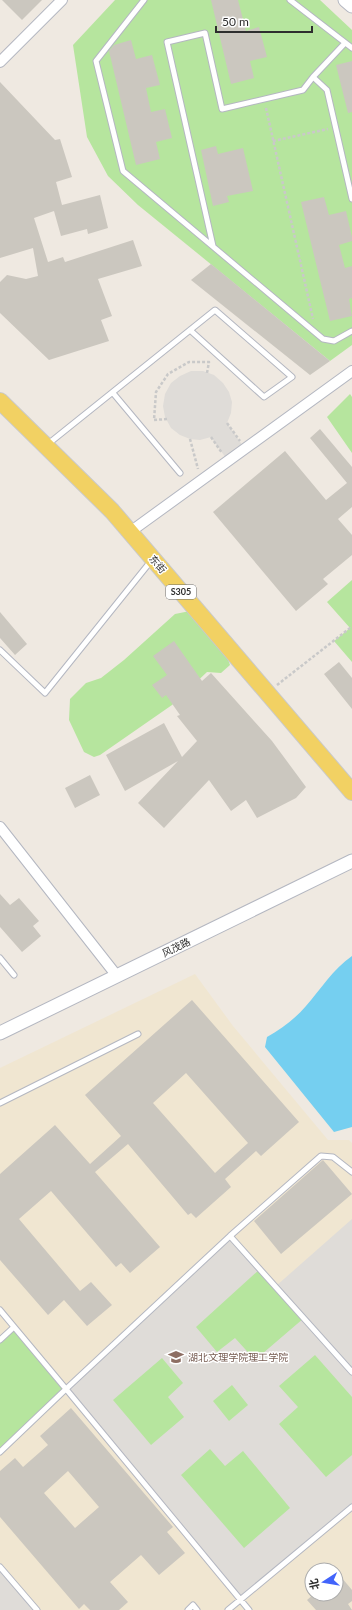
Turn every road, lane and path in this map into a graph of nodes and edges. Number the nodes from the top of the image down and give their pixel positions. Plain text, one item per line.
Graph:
1 (62, 0) edge
2 (144, 0) edge
3 (290, 0) edge
4 (345, 0) edge
5 (352, 6) edge
6 (345, 43) junction
7 (352, 48) edge
8 (0, 62) edge
9 (313, 77) junction
10 (264, 99) junction
11 (336, 128) junction
12 (273, 141) junction
13 (352, 199) edge
14 (213, 246) junction
15 (190, 330) junction
16 (352, 331) edge
17 (316, 333) junction
18 (352, 371) edge
19 (207, 373) dead end
20 (113, 392) junction
21 (0, 401) edge
22 (166, 419) dead end
23 (227, 423) dead end
24 (211, 437) dead end
25 (190, 439) dead end
26 (46, 446) junction
27 (245, 449) junction
28 (228, 462) junction
29 (180, 473) dead end
30 (201, 481) junction
31 (130, 532) junction
32 (153, 558) junction
33 (352, 629) edge
34 (0, 650) edge
35 (267, 693) junction
36 (352, 792) edge
37 (0, 827) edge
38 (352, 861) edge
39 (0, 958) edge
40 (14, 975) dead end
41 (117, 976) junction
42 (0, 1033) edge
43 (138, 1034) dead end
44 (0, 1103) edge
45 (352, 1172) edge
46 (230, 1236) junction
47 (0, 1310) edge
48 (14, 1327) junction
49 (0, 1340) edge
50 (352, 1372) edge
51 (66, 1389) junction
52 (0, 1452) edge
53 (352, 1507) edge
54 (0, 1567) edge
55 (241, 1600) junction
56 (36, 1610) edge
57 (188, 1610) edge
58 (197, 1610) edge
59 (228, 1610) edge
60 (249, 1610) edge

1 - 8 street
2 - 14 lane
3 - 6 lane
4 - 5 street
6 - 7 lane
6 - 9 lane
9 - 10 lane
9 - 11 lane
10 - 12 path
10 - 14 lane
11 - 12 path
11 - 13 lane
12 - 17 path
14 - 17 lane
15 - 15 lane
15 - 20 lane
16 - 17 lane
18 - 27 street
19 - 22 path
20 - 26 lane
20 - 29 lane
21 - 26 main road, 东街 / S305
23 - 27 path
24 - 28 path
25 - 30 path
26 - 31 main road, 东街 / S305
27 - 28 street
28 - 30 street
30 - 31 street
31 - 32 main road, 东街 / S305
32 - 34 lane
32 - 35 main road, 东街 / S305
33 - 35 path
35 - 36 main road, 东街 / S305
37 - 41 street
38 - 41 street, 风茂路
39 - 40 lane
41 - 42 street, 风茂路
43 - 44 lane
45 - 46 lane
46 - 50 lane
46 - 51 lane
47 - 48 lane
48 - 49 lane
48 - 51 lane
51 - 52 lane
51 - 55 lane
53 - 55 lane
54 - 56 lane
55 - 59 lane
55 - 60 lane
57 - 58 lane

